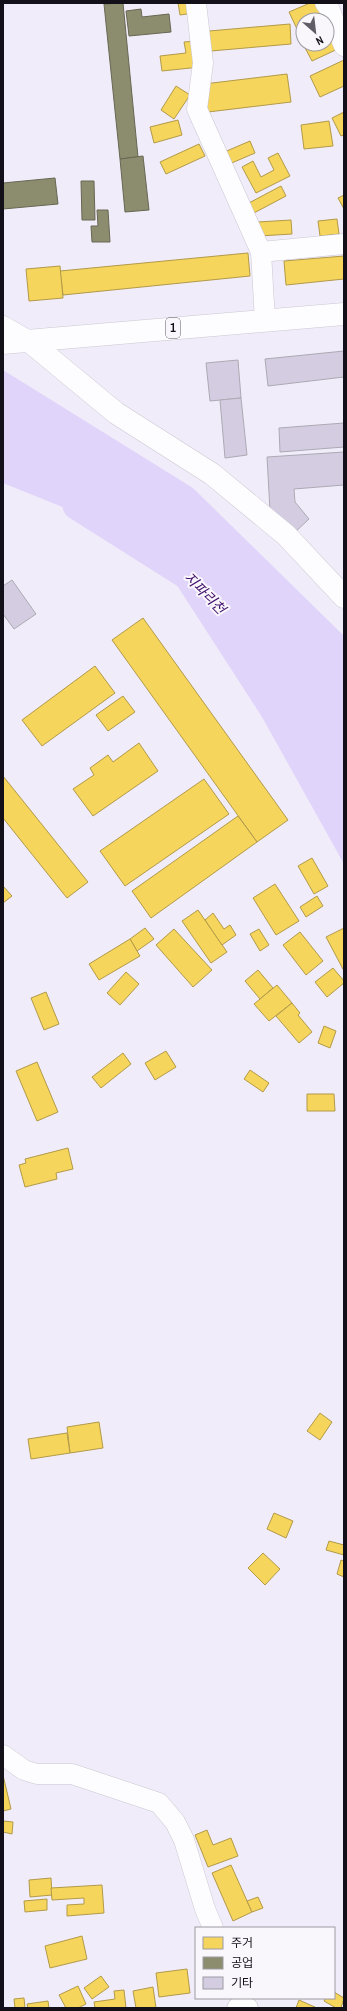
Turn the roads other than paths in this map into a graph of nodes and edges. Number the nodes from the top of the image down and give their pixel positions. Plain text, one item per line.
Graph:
1 (196, 3) edge
2 (325, 3) edge
3 (344, 46) edge
4 (344, 244) edge
5 (261, 252) junction
6 (344, 314) edge
7 (265, 321) junction
8 (3, 326) edge
9 (29, 340) junction
10 (3, 343) edge
11 (344, 597) edge
12 (3, 1755) edge
13 (213, 1927) edge

1 - 5 street
2 - 3 street
4 - 5 street
5 - 7 street
6 - 7 street, 1
7 - 9 street, 1
8 - 9 street
9 - 10 street, 1
9 - 11 street
12 - 13 street

